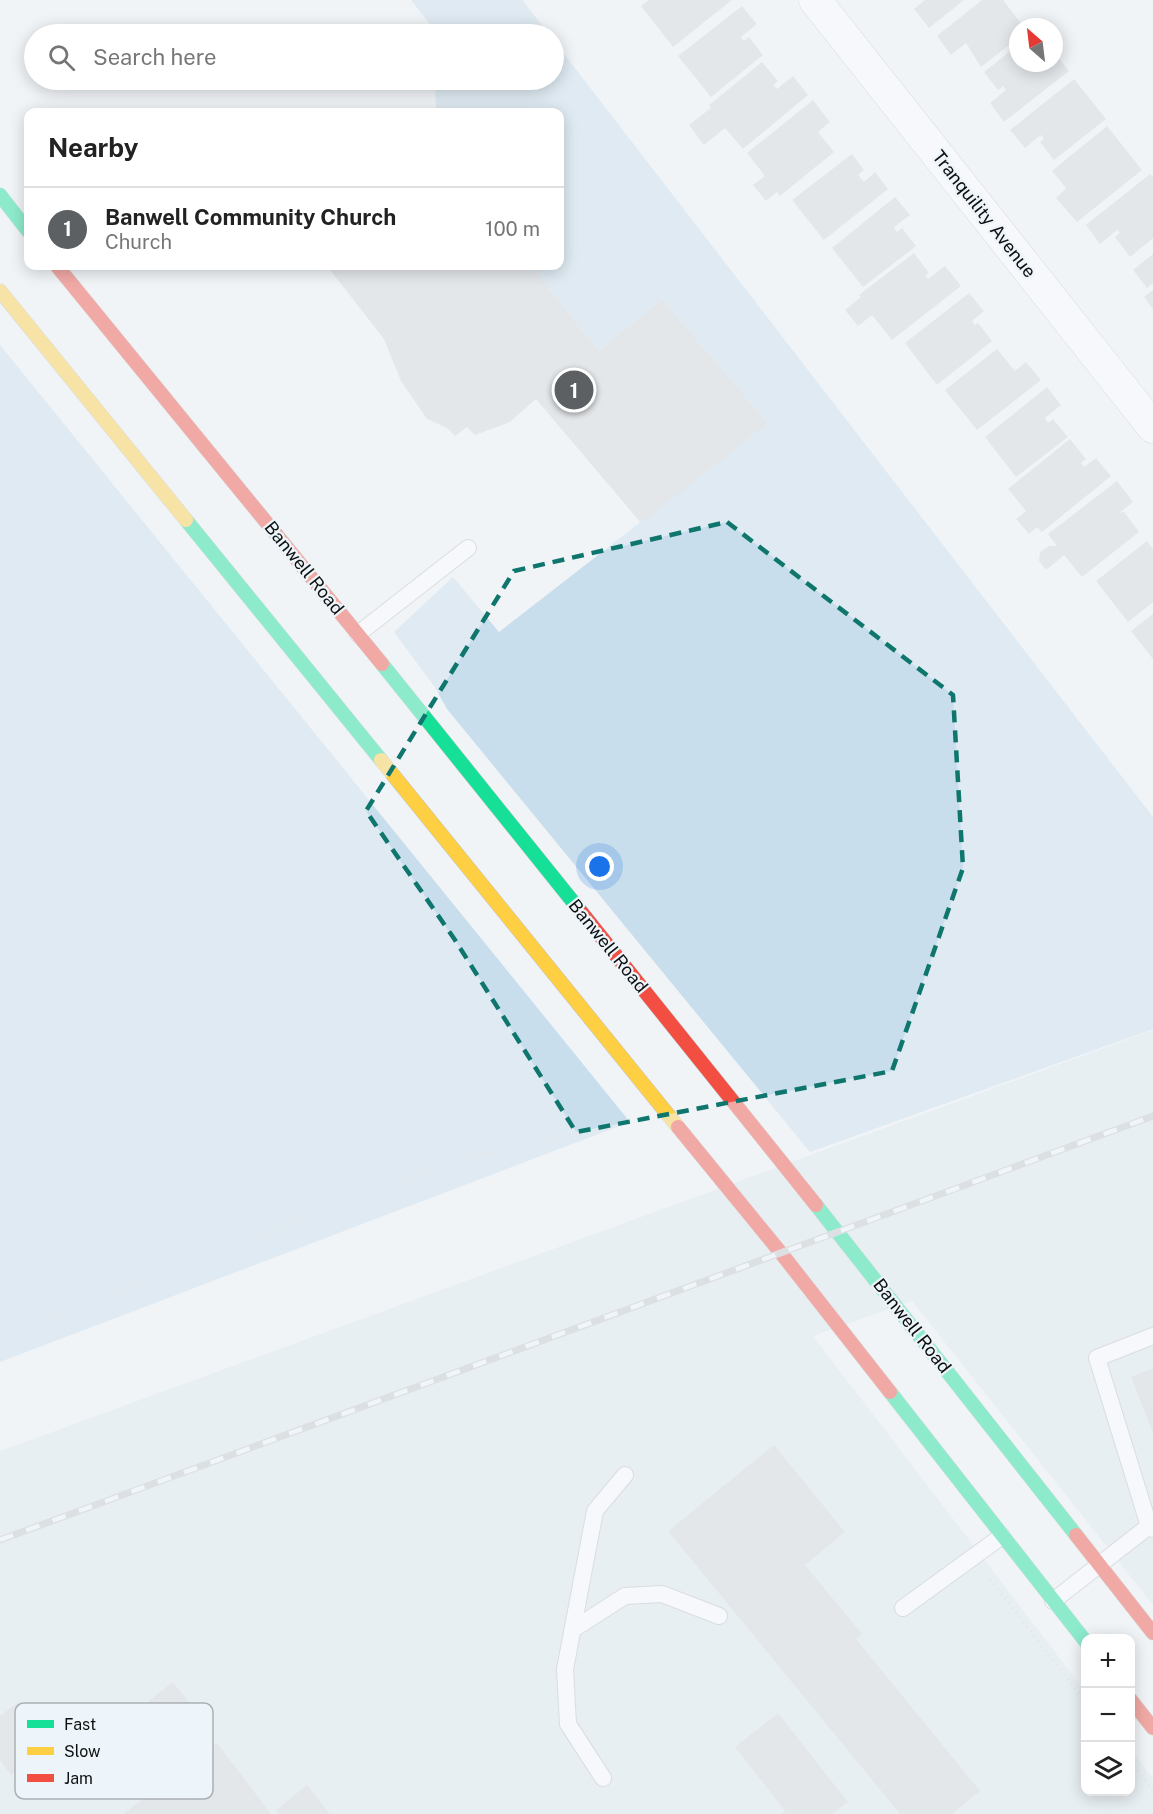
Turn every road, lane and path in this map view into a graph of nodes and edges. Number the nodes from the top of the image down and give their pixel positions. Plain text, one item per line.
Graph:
1 (815, 0) edge
2 (0, 195) edge
3 (24, 226) edge
4 (60, 270) edge
5 (0, 291) edge
6 (1153, 427) edge
7 (468, 548) dead end
8 (358, 634) junction
9 (630, 1122) dead end
10 (1153, 1336) edge
11 (0, 1339) edge
12 (625, 1475) dead end
13 (1151, 1528) edge
14 (1002, 1536) junction
15 (1100, 1565) junction
16 (997, 1588) dead end
17 (1053, 1601) junction
18 (903, 1608) dead end
19 (718, 1616) dead end
20 (572, 1630) junction
21 (1153, 1633) edge
22 (1081, 1636) edge
23 (1081, 1697) edge
24 (1135, 1705) edge
25 (1153, 1728) edge
26 (1135, 1766) edge
27 (603, 1778) dead end
28 (1153, 1790) edge

1 - 6 street, Tranquility Avenue
2 - 3 main road
4 - 8 main road, Banwell Road
5 - 14 main road
7 - 8 lane
8 - 15 main road, Banwell Road
9 - 11 path
10 - 13 lane
12 - 20 lane
13 - 15 lane
14 - 17 main road
14 - 18 lane
15 - 17 lane
15 - 21 main road, Banwell Road
16 - 23 path
17 - 22 main road
19 - 20 lane
20 - 27 lane
24 - 25 main road
26 - 28 path

